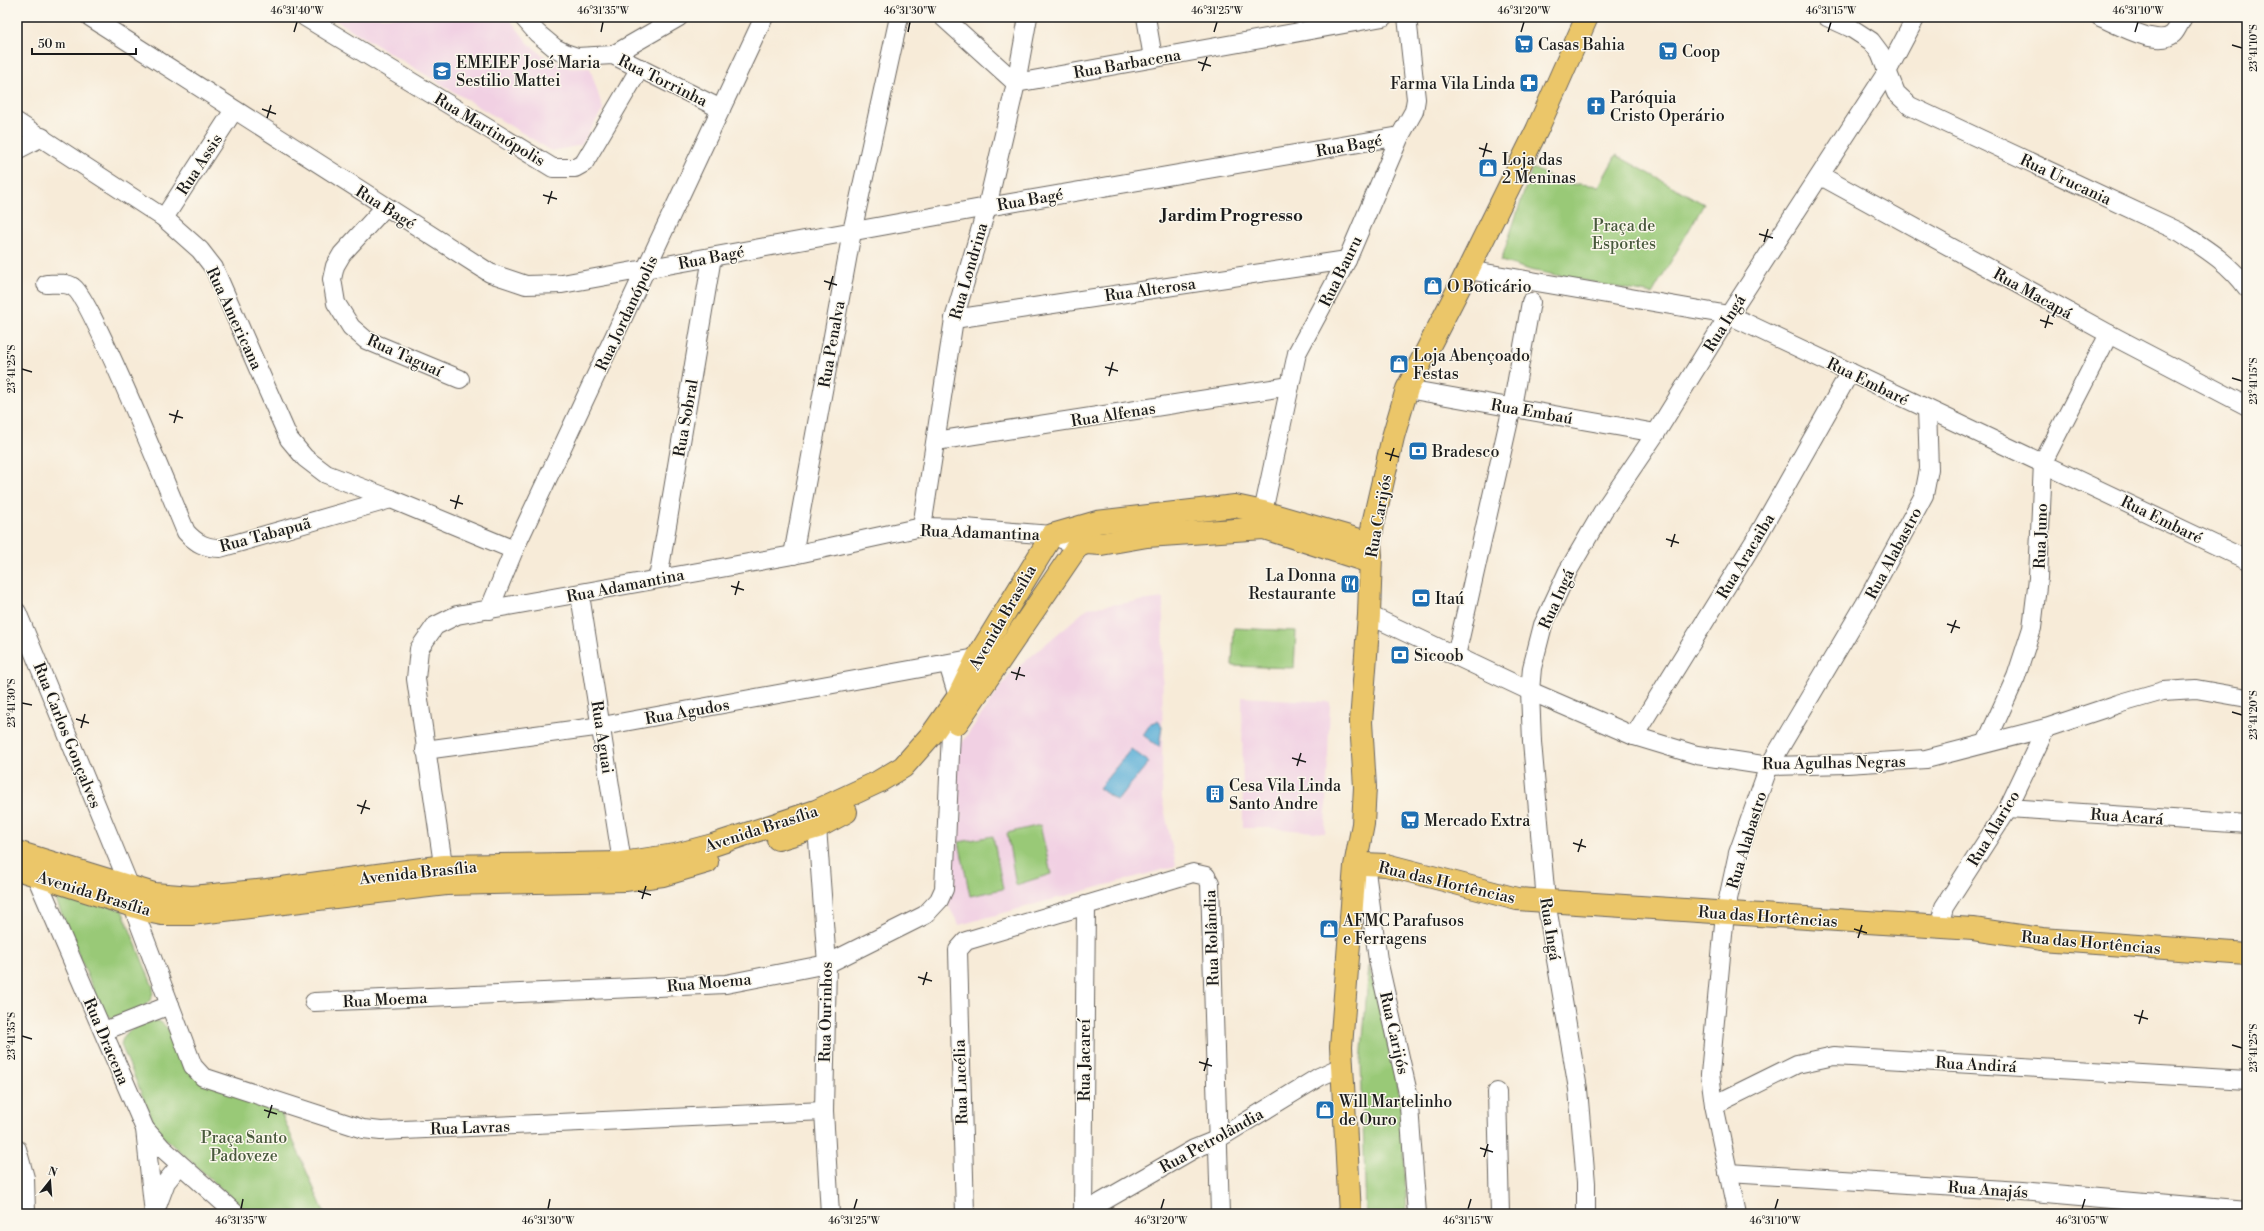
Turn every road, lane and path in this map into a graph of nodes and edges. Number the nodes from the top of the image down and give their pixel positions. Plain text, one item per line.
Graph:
1 (90, 17) edge
2 (305, 17) edge
3 (523, 17) edge
4 (679, 17) edge
5 (764, 17) edge
6 (899, 17) edge
7 (943, 17) edge
8 (1028, 17) edge
9 (1146, 17) edge
10 (1383, 17) edge
11 (1407, 17) edge
12 (1587, 17) edge
13 (1827, 17) edge
14 (1916, 17) edge
15 (2100, 17) edge
16 (2183, 17) edge
17 (613, 55) junction
18 (1153, 58) junction
19 (640, 68) junction
20 (1887, 72) junction
21 (1016, 83) junction
22 (721, 109) junction
23 (234, 110) junction
24 (17, 122) edge
25 (1400, 136) junction
26 (42, 137) junction
27 (17, 150) edge
28 (1821, 176) junction
29 (385, 207) junction
30 (986, 207) junction
31 (164, 218) junction
32 (852, 232) junction
33 (712, 257) junction
34 (1347, 260) junction
35 (646, 270) junction
36 (1468, 270) junction
37 (46, 284) dead end
38 (2247, 288) edge
39 (1531, 302) dead end
40 (1729, 315) junction
41 (954, 319) junction
42 (2109, 334) junction
43 (1850, 372) junction
44 (460, 379) dead end
45 (1290, 386) junction
46 (1407, 389) junction
47 (2247, 406) edge
48 (1512, 407) junction
49 (1927, 409) junction
50 (1656, 433) junction
51 (936, 442) junction
52 (2043, 462) junction
53 (391, 499) junction
54 (1263, 520) junction
55 (922, 527) junction
56 (1052, 535) junction
57 (1077, 547) junction
58 (514, 550) junction
59 (1370, 553) junction
60 (793, 555) junction
61 (2247, 560) edge
62 (658, 579) junction
63 (580, 595) junction
64 (489, 610) junction
65 (17, 612) edge
66 (1369, 615) junction
67 (1005, 653) junction
68 (1456, 656) junction
69 (977, 658) junction
70 (948, 664) junction
71 (1530, 691) junction
72 (958, 697) junction
73 (2247, 698) edge
74 (602, 726) junction
75 (2046, 728) junction
76 (951, 732) junction
77 (1634, 736) junction
78 (1986, 743) junction
79 (425, 750) junction
80 (1769, 766) junction
81 (2008, 808) junction
82 (817, 819) junction
83 (2247, 824) edge
84 (17, 852) edge
85 (118, 859) junction
86 (1360, 865) junction
87 (624, 871) junction
88 (26, 872) edge
89 (445, 875) junction
90 (105, 880) junction
91 (132, 897) junction
92 (1546, 901) junction
93 (1086, 905) junction
94 (1725, 913) junction
95 (1939, 927) junction
96 (958, 950) joint
97 (2247, 954) edge
98 (827, 964) junction
99 (314, 1002) dead end
100 (170, 1005) junction
101 (104, 1031) junction
102 (1341, 1067) junction
103 (2247, 1080) edge
104 (1497, 1092) dead end
105 (1714, 1105) junction
106 (824, 1111) junction
107 (145, 1129) junction
108 (1216, 1140) junction
109 (17, 1149) edge
110 (180, 1165) junction
111 (1728, 1173) junction
112 (2247, 1211) edge
113 (26, 1214) edge
114 (154, 1214) edge
115 (236, 1214) edge
116 (830, 1214) edge
117 (965, 1214) edge
118 (1082, 1214) edge
119 (1220, 1214) edge
120 (1350, 1214) edge
121 (1416, 1214) edge
122 (1500, 1214) edge
123 (1586, 1214) edge
124 (1737, 1214) edge

1 - 23 street, Rua Bagé
2 - 19 street, Rua Martinópolis
3 - 17 street, Rua Torrinha
4 - 17 street
5 - 22 street, Rua Jordanópolis
6 - 32 street, Rua Penalva
7 - 21 street
8 - 21 street, Rua Londrina
9 - 18 street
10 - 18 street, Rua Barbacena
11 - 25 street, Rua Bauru
12 - 36 main road, Rua Carijós
13 - 20 street, Rua Urucania
14 - 20 street, Rua Ingá
15 - 16 street
17 - 19 street, Rua Torrinha
18 - 21 street, Rua Barbacena
19 - 22 street, Rua Torrinha
20 - 28 street, Rua Ingá
20 - 38 street, Rua Urucania
21 - 30 street, Rua Londrina
22 - 35 street, Rua Jordanópolis
23 - 29 street, Rua Bagé
23 - 31 street, Rua Assis
24 - 26 street, Rua Americana
25 - 30 street, Rua Bagé
25 - 34 street, Rua Bauru
26 - 27 street
26 - 31 street, Rua Americana
28 - 40 street, Rua Ingá
28 - 42 street, Rua Macapá
29 - 35 street, Rua Bagé
29 - 44 street, Rua Taguaí
30 - 32 street, Rua Bagé
30 - 41 street, Rua Londrina
31 - 53 street, Rua Americana
32 - 33 street, Rua Bagé
32 - 60 street, Rua Penalva
33 - 35 street, Rua Bagé
33 - 62 street, Rua Sobral
34 - 41 street, Rua Alterosa
34 - 45 street, Rua Bauru
35 - 58 street, Rua Jordanópolis
36 - 40 street, Rua Embaré
36 - 46 main road, Rua Carijós
37 - 53 street, Rua Tabapuã
39 - 48 street
40 - 43 street, Rua Embaré
40 - 50 street, Rua Ingá
41 - 51 street, Rua Londrina
42 - 47 street, Rua Macapá
42 - 52 street, Rua Juno
43 - 49 street, Rua Embaré
43 - 77 street, Rua Aracaiba
45 - 51 street, Rua Alfenas
45 - 54 street, Rua Bauru
46 - 48 street, Rua Embaú
46 - 59 main road, Rua Carijós
48 - 50 street, Rua Embaú
48 - 68 street
49 - 52 street, Rua Embaré
49 - 80 street, Rua Alabastro
50 - 71 street, Rua Ingá
51 - 55 street, Rua Londrina
52 - 61 street, Rua Embaré
52 - 78 street, Rua Juno
53 - 58 street
54 - 56 main road
54 - 57 main road
54 - 59 main road
55 - 56 street, Rua Adamantina
55 - 60 street, Rua Adamantina
56 - 57 street, Rua Adamantina
56 - 69 main road, Avenida Brasília
57 - 67 main road, Avenida Brasília
58 - 64 street, Rua Jordanópolis
59 - 66 main road, Rua Carijós
60 - 62 street, Rua Adamantina
62 - 63 street, Rua Adamantina
63 - 64 street, Rua Adamantina
63 - 74 street, Rua Aguai
64 - 79 street, Rua Adamantina
65 - 85 street, Rua Carlos Gonçalves
66 - 68 street, Rua Agulhas Negras
66 - 86 main road, Rua Carijós
67 - 69 street, Rua Agudos
67 - 76 main road, Avenida Brasília
68 - 71 street, Rua Agulhas Negras
69 - 70 street, Rua Agudos
69 - 72 main road, Avenida Brasília
70 - 72 street
70 - 74 street, Rua Agudos
71 - 77 street, Rua Agulhas Negras
71 - 92 street, Rua Ingá
72 - 82 main road, Avenida Brasília
73 - 75 street, Rua Agulhas Negras
74 - 79 street, Rua Agudos
74 - 87 street, Rua Aguai
75 - 78 street, Rua Agulhas Negras
75 - 81 street, Rua Alarico
76 - 82 main road, Avenida Brasília
76 - 98 street, Rua Moema
77 - 80 street, Rua Agulhas Negras
78 - 80 street, Rua Agulhas Negras
79 - 89 street, Rua Adamantina
80 - 94 street, Rua Alabastro
81 - 83 street, Rua Acará
81 - 95 street, Rua Alarico
82 - 87 main road, Avenida Brasília
82 - 98 street, Rua Ourinhos
84 - 90 main road, Avenida Brasília
85 - 90 street
85 - 91 street, Rua Carlos Gonçalves
86 - 92 main road, Rua das Hortências
86 - 102 main road, Rua Carijós
86 - 121 street, Rua Carijós
87 - 89 main road, Avenida Brasília
88 - 91 main road, Avenida Brasília
88 - 101 street, Rua Dracena
89 - 91 main road, Avenida Brasília
90 - 91 main road, Avenida Brasília
91 - 100 street, Rua Lavras
92 - 94 main road, Rua das Hortências
92 - 123 street, Rua Ingá
93 - 96 street, Rua Rolândia
93 - 108 street, Rua Rolândia
93 - 118 street, Rua Jacareí
94 - 95 main road, Rua das Hortências
94 - 105 street, Rua Alabastro
95 - 97 main road, Rua das Hortências
96 - 117 street, Rua Lucélia
98 - 99 street, Rua Moema
98 - 106 street, Rua Ourinhos
100 - 101 street
100 - 106 street, Rua Lavras
101 - 107 street, Rua Dracena
102 - 108 street, Rua Petrolândia
102 - 120 main road, Rua Carijós
103 - 105 street, Rua Andirá
104 - 122 street
105 - 111 street, Rua Alabastro
106 - 116 street, Rua Ourinhos
107 - 110 street
107 - 114 street, Rua Dracena
108 - 118 street, Rua Petrolândia
108 - 119 street, Rua Rolândia
109 - 113 street
110 - 114 street
110 - 115 street
111 - 112 street, Rua Anajás
111 - 124 street, Rua Alabastro

